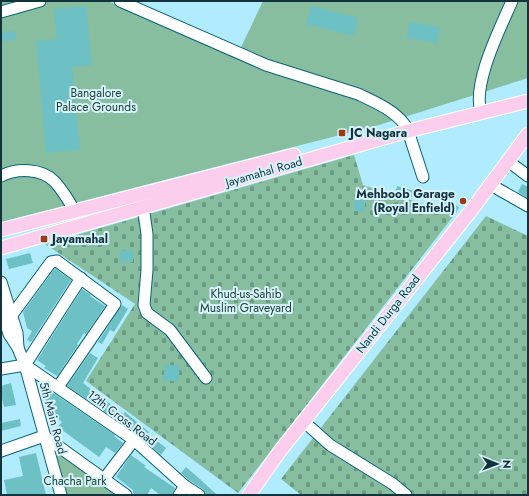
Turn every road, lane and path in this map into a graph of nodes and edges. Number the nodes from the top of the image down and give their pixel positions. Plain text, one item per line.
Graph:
1 (40, 1) edge
2 (120, 1) edge
3 (512, 1) edge
4 (1, 12) edge
5 (528, 93) edge
6 (528, 101) edge
7 (480, 109) junction
8 (406, 128) junction
9 (528, 134) edge
10 (528, 149) edge
11 (511, 164) junction
12 (1, 176) edge
13 (528, 176) edge
14 (423, 177) dead end
15 (498, 189) junction
16 (143, 206) junction
17 (528, 206) edge
18 (74, 210) junction
19 (1, 230) edge
20 (1, 248) edge
21 (82, 278) junction
22 (1, 282) edge
23 (1, 308) edge
24 (12, 316) junction
25 (18, 348) junction
26 (26, 365) junction
27 (1, 369) edge
28 (206, 378) dead end
29 (58, 387) junction
30 (310, 427) junction
31 (44, 436) junction
32 (134, 440) junction
33 (1, 451) edge
34 (104, 479) junction
35 (182, 490) edge
36 (125, 494) edge
37 (61, 495) edge
38 (199, 495) edge
39 (249, 495) edge
40 (253, 495) edge
41 (406, 495) edge

1 - 4 street
2 - 8 street
3 - 7 street
5 - 7 main road, Jayamahal Road
6 - 7 main road, Jayamahal Road
7 - 8 main road, Jayamahal Road
8 - 14 street
8 - 16 main road, Jayamahal Road
8 - 18 main road, Jayamahal Road
9 - 11 main road, Nandi Durga Road
10 - 11 main road, Nandi Durga Road
11 - 13 street
11 - 15 main road, Nandi Durga Road
11 - 39 main road, Nandi Durga Road
12 - 18 street
15 - 17 street
15 - 30 main road, Nandi Durga Road
16 - 20 main road, Jayamahal Road
16 - 28 street
18 - 19 main road, Jayamahal Road
21 - 24 street
21 - 26 street
21 - 29 street
22 - 24 street, 5th Main Road
23 - 25 street, 5th Main Road
24 - 25 street, 5th Main Road
25 - 26 street, 5th Main Road
26 - 27 street
26 - 29 street, 12th Cross Road
26 - 31 street, 5th Main Road
29 - 32 street, 12th Cross Road
30 - 40 main road, Nandi Durga Road
30 - 41 street
31 - 33 street
31 - 34 street
31 - 37 street, 5th Main Road
32 - 34 street
32 - 35 street, 12th Cross Road
34 - 36 street
35 - 38 street, 12th Cross Road

